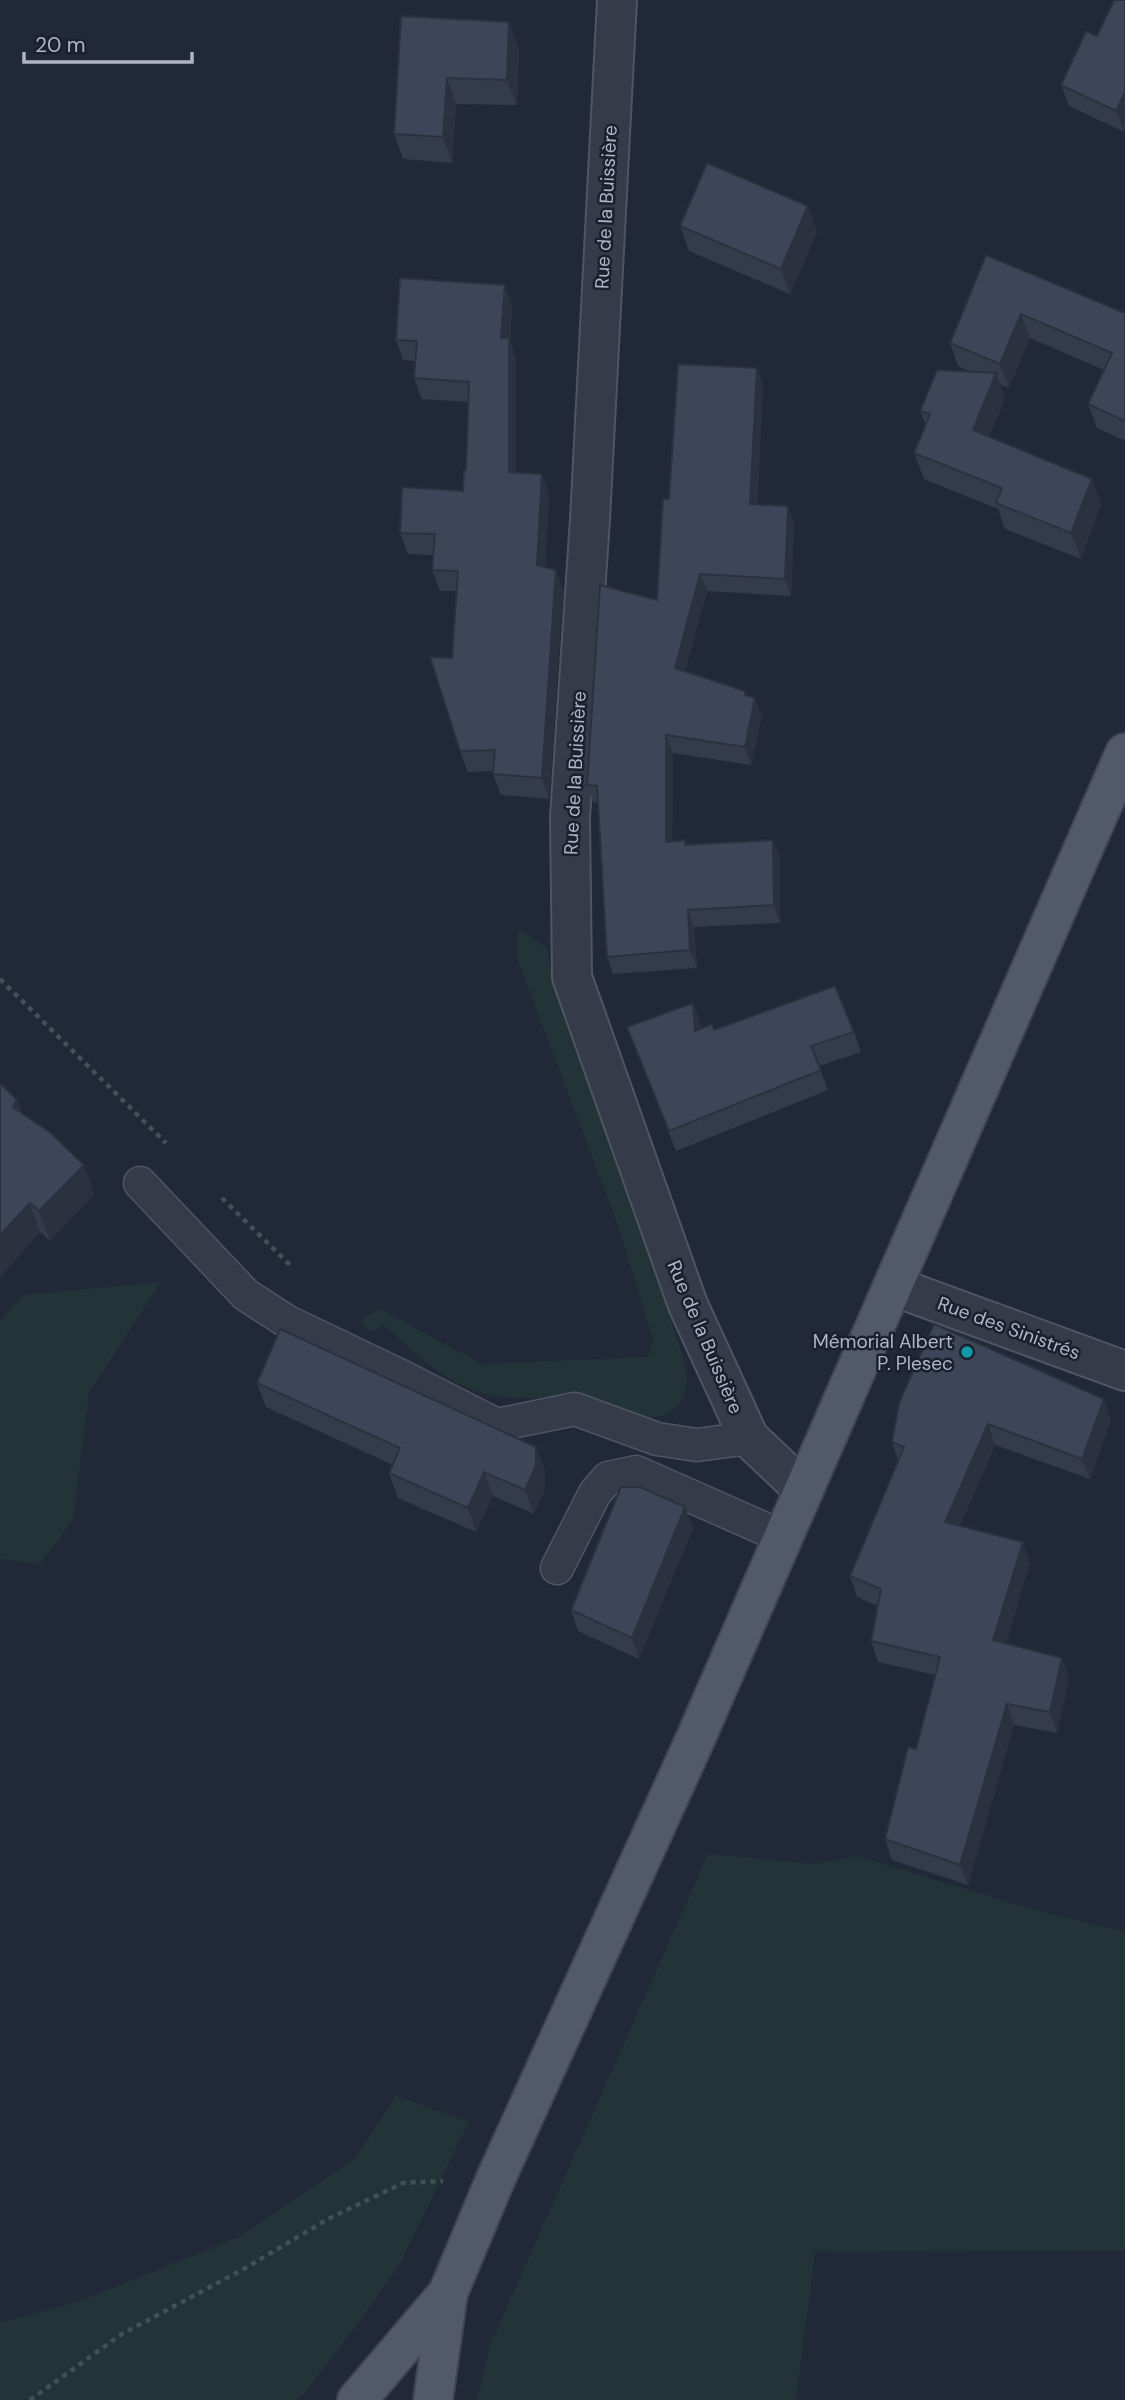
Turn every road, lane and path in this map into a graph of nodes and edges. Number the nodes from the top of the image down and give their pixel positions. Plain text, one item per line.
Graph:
1 (617, 0) edge
2 (1125, 752) edge
3 (140, 1183) dead end
4 (893, 1286) junction
5 (1125, 1371) edge
6 (749, 1438) junction
7 (804, 1490) junction
8 (783, 1537) junction
9 (557, 1568) dead end
10 (496, 2178) junction
11 (448, 2293) junction
12 (30, 2400) edge
13 (356, 2400) edge
14 (433, 2400) edge

1 - 6 street, Rue de la Buissière
2 - 4 main road
3 - 6 lane
4 - 5 street, Rue des Sinistrés
4 - 7 main road
6 - 7 street, Rue de la Buissière
7 - 8 main road
8 - 9 lane
8 - 10 main road
10 - 11 main road
10 - 12 path
11 - 13 main road
11 - 14 main road

